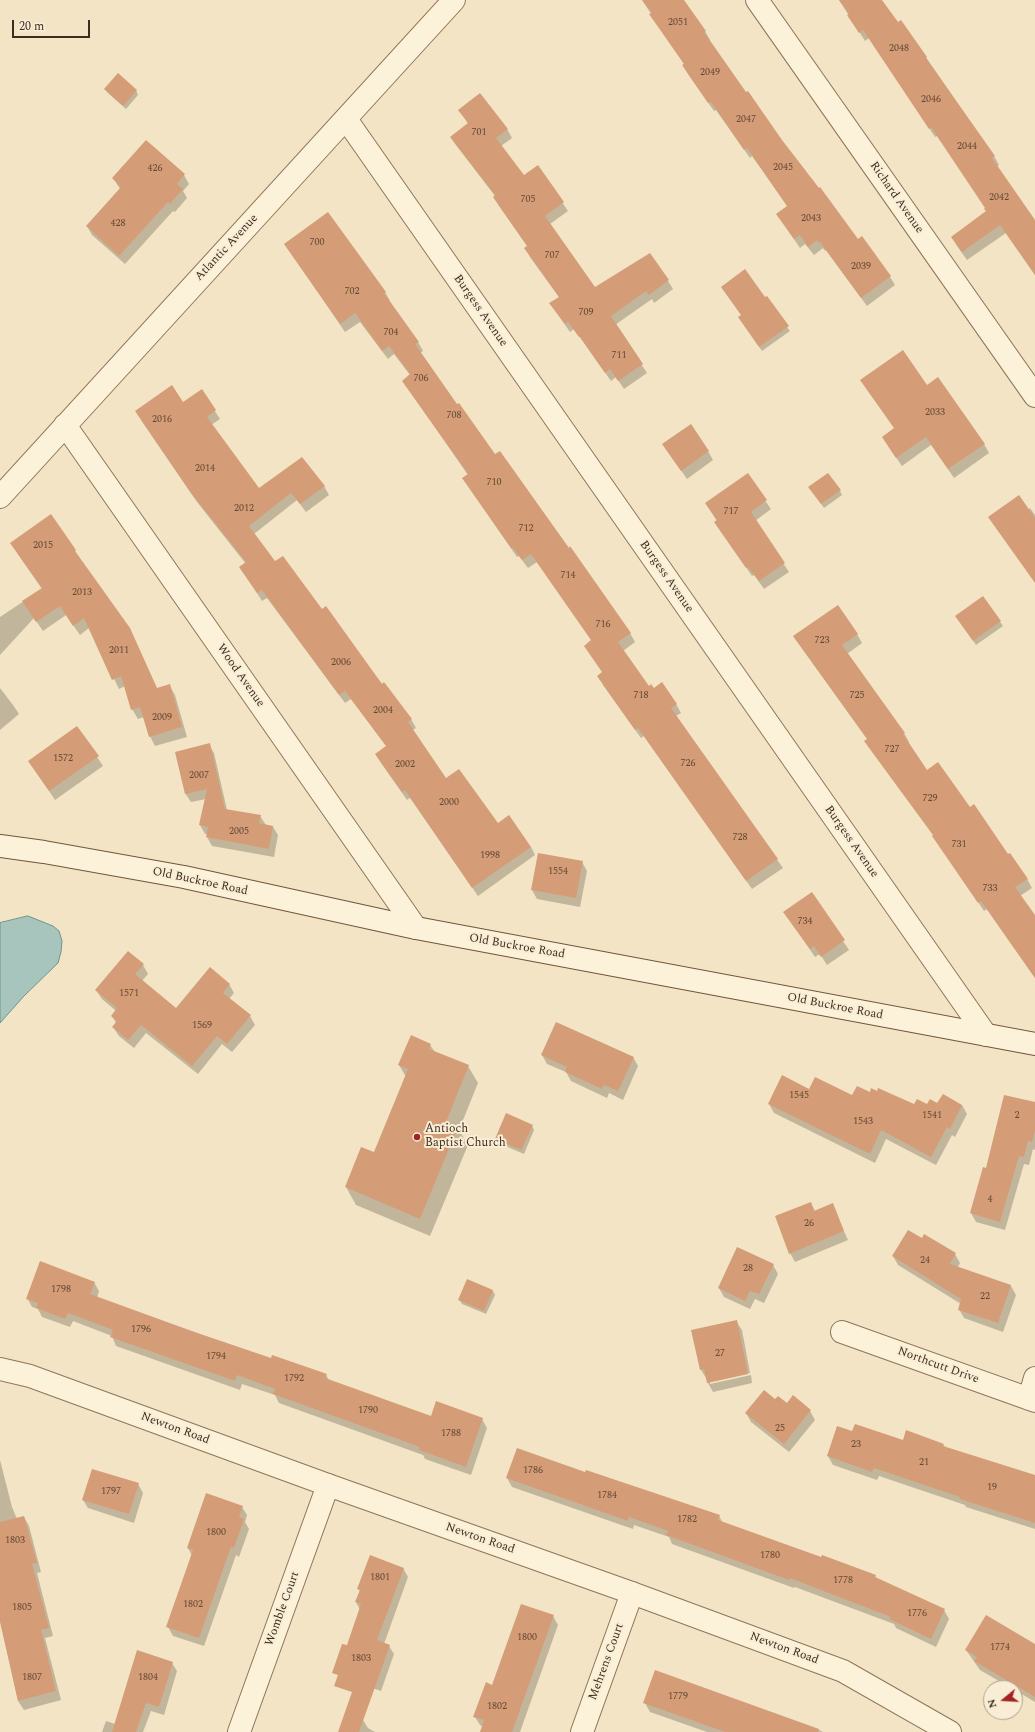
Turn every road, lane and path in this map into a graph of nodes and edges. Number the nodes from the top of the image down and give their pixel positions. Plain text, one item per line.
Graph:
1 (454, 0) edge
2 (757, 0) edge
3 (346, 119) junction
4 (1035, 396) edge
5 (65, 425) junction
6 (0, 497) edge
7 (0, 846) edge
8 (416, 928) junction
9 (986, 1035) junction
10 (1035, 1044) edge
11 (842, 1332) dead end
12 (0, 1369) edge
13 (1035, 1378) edge
14 (1032, 1400) edge
15 (328, 1486) junction
16 (632, 1593) junction
17 (239, 1732) edge
18 (582, 1732) edge
19 (950, 1732) edge

1 - 3 street, Atlantic Avenue
2 - 4 street, Richard Avenue
3 - 5 street, Atlantic Avenue
3 - 9 street, Burgess Avenue
5 - 6 street, Atlantic Avenue
5 - 8 street, Wood Avenue
7 - 8 street, Old Buckroe Road
8 - 9 street, Old Buckroe Road
9 - 10 street, Old Buckroe Road
11 - 14 street, Northcutt Drive
12 - 15 street, Newton Road
13 - 14 street
15 - 16 street, Newton Road
15 - 17 street, Womble Court
16 - 18 street, Mehrens Court
16 - 19 street, Newton Road

